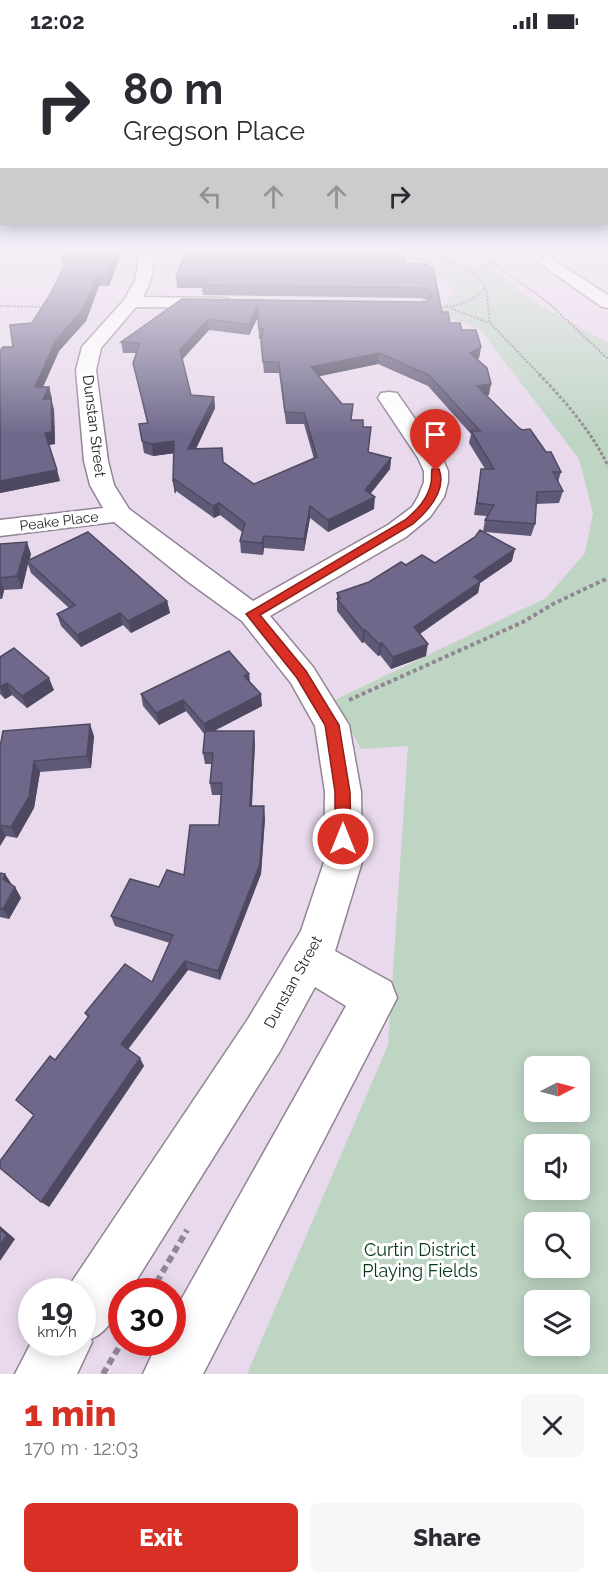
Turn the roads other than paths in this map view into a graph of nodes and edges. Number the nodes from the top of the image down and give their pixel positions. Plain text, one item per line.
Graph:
1 (122, 312) edge
2 (389, 398) dead end
3 (119, 514) junction
4 (0, 528) edge
5 (252, 614) junction
6 (308, 959) junction
7 (96, 1293) edge
8 (55, 1356) edge
9 (44, 1374) edge
10 (172, 1374) edge

1 - 3 street, Dunstan Street
2 - 5 street
3 - 4 street, Peake Place
3 - 5 street, Dunstan Street
5 - 6 street, Dunstan Street
6 - 7 street, Dunstan Street
6 - 10 street
8 - 9 street

